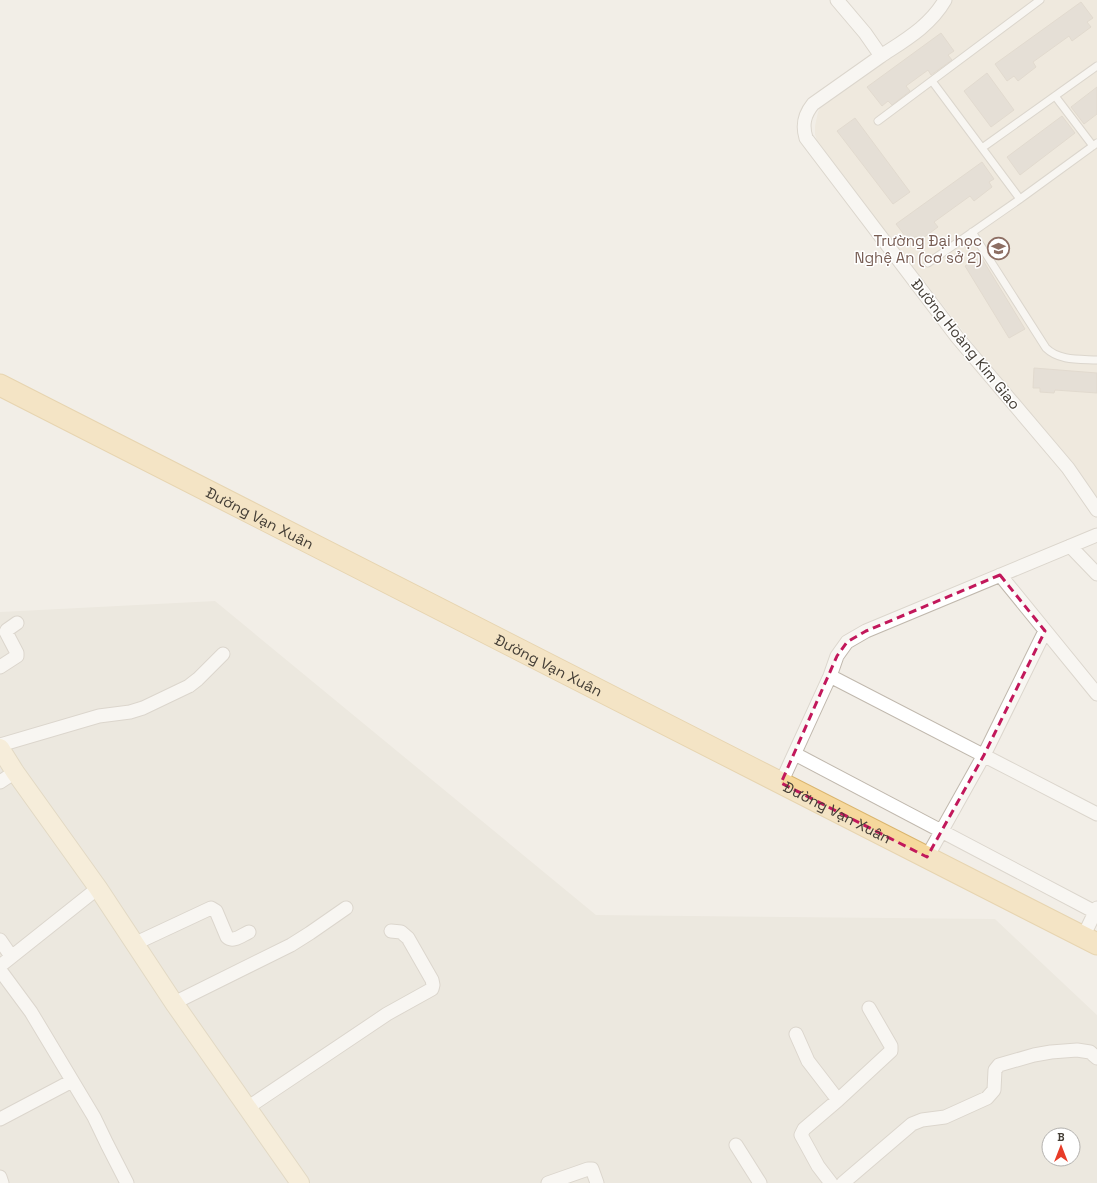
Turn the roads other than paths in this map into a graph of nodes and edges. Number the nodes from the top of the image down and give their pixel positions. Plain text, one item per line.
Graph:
1 (837, 0) edge
2 (945, 0) edge
3 (1040, 0) edge
4 (881, 56) junction
5 (1097, 66) edge
6 (932, 81) junction
7 (1055, 96) junction
8 (878, 121) dead end
9 (1095, 145) edge
10 (982, 148) junction
11 (1020, 199) junction
12 (972, 232) junction
13 (928, 263) dead end
14 (1097, 360) edge
15 (0, 385) edge
16 (1097, 510) edge
17 (1097, 535) edge
18 (1070, 546) junction
19 (1097, 574) edge
20 (1000, 575) junction
21 (17, 623) dead end
22 (1045, 631) junction
23 (223, 654) dead end
24 (0, 667) edge
25 (830, 676) junction
26 (1097, 694) edge
27 (0, 745) edge
28 (0, 748) edge
29 (795, 754) junction
30 (984, 755) junction
31 (15, 772) junction
32 (0, 782) edge
33 (780, 783) junction
34 (1097, 814) edge
35 (942, 831) junction
36 (927, 857) junction
37 (98, 888) junction
38 (346, 908) dead end
39 (1096, 911) edge
40 (391, 931) dead end
41 (248, 932) dead end
42 (0, 940) edge
43 (1090, 940) edge
44 (134, 944) junction
45 (11, 956) junction
46 (0, 966) edge
47 (0, 970) edge
48 (174, 1003) junction
49 (869, 1008) dead end
50 (796, 1034) dead end
51 (1097, 1058) edge
52 (72, 1081) junction
53 (838, 1100) junction
54 (247, 1108) junction
55 (0, 1119) edge
56 (736, 1145) dead end
57 (0, 1177) edge
58 (2, 1183) edge
59 (127, 1183) edge
60 (300, 1183) edge
61 (548, 1183) edge
62 (597, 1183) edge
63 (760, 1183) edge
64 (831, 1183) edge
65 (844, 1183) edge

1 - 4 street
2 - 4 street, Đường Hoàng Kim Giao
3 - 6 lane
4 - 16 street, Đường Hoàng Kim Giao
5 - 7 lane
6 - 8 lane
6 - 10 lane
7 - 9 lane
7 - 10 lane
9 - 11 lane
10 - 11 lane
11 - 12 lane
12 - 13 lane
12 - 14 lane
15 - 33 main road, Đường Vạn Xuân
17 - 18 street
18 - 19 street
18 - 20 street
20 - 22 street
20 - 25 street
21 - 24 street
22 - 26 street
22 - 30 street
23 - 27 street
25 - 29 street
25 - 30 street
28 - 31 street
29 - 33 street
29 - 35 street
30 - 34 street
30 - 35 street
31 - 32 street
31 - 37 street
33 - 36 main road, Đường Vạn Xuân
35 - 36 street
35 - 39 street
36 - 43 main road, Đường Vạn Xuân
37 - 44 street
37 - 45 street
38 - 48 street
39 - 43 street
40 - 54 street
41 - 44 street
42 - 45 street
44 - 48 street
45 - 46 street
47 - 52 street
48 - 54 street
49 - 53 street
50 - 53 street
51 - 65 street
52 - 55 street
52 - 59 street
53 - 64 street
54 - 60 street
56 - 63 street
57 - 58 street
61 - 62 street

